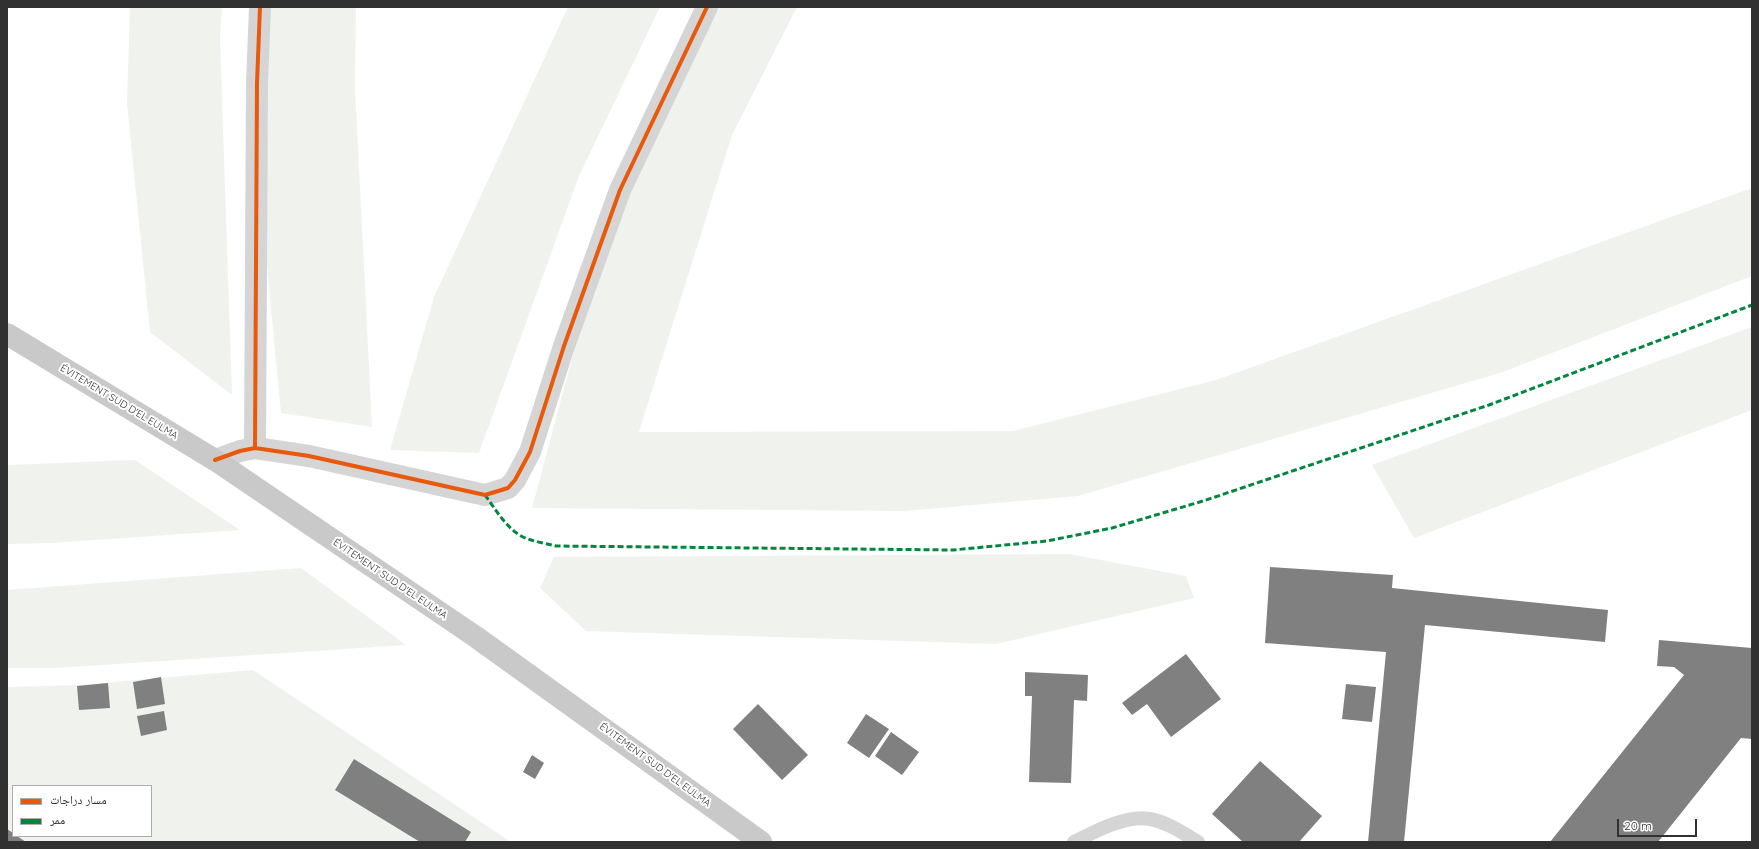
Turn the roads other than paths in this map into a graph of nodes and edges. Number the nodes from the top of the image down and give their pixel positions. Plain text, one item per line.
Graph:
1 (260, 7) edge
2 (707, 7) edge
3 (7, 334) edge
4 (255, 448) junction
5 (215, 460) junction
6 (751, 839) edge
7 (1074, 842) edge
8 (1198, 842) edge

1 - 4 street
2 - 4 street
3 - 5 main road, ÉVITEMENT SUD D'EL EULMA
4 - 5 street
5 - 6 main road, ÉVITEMENT SUD D'EL EULMA
7 - 8 lane

